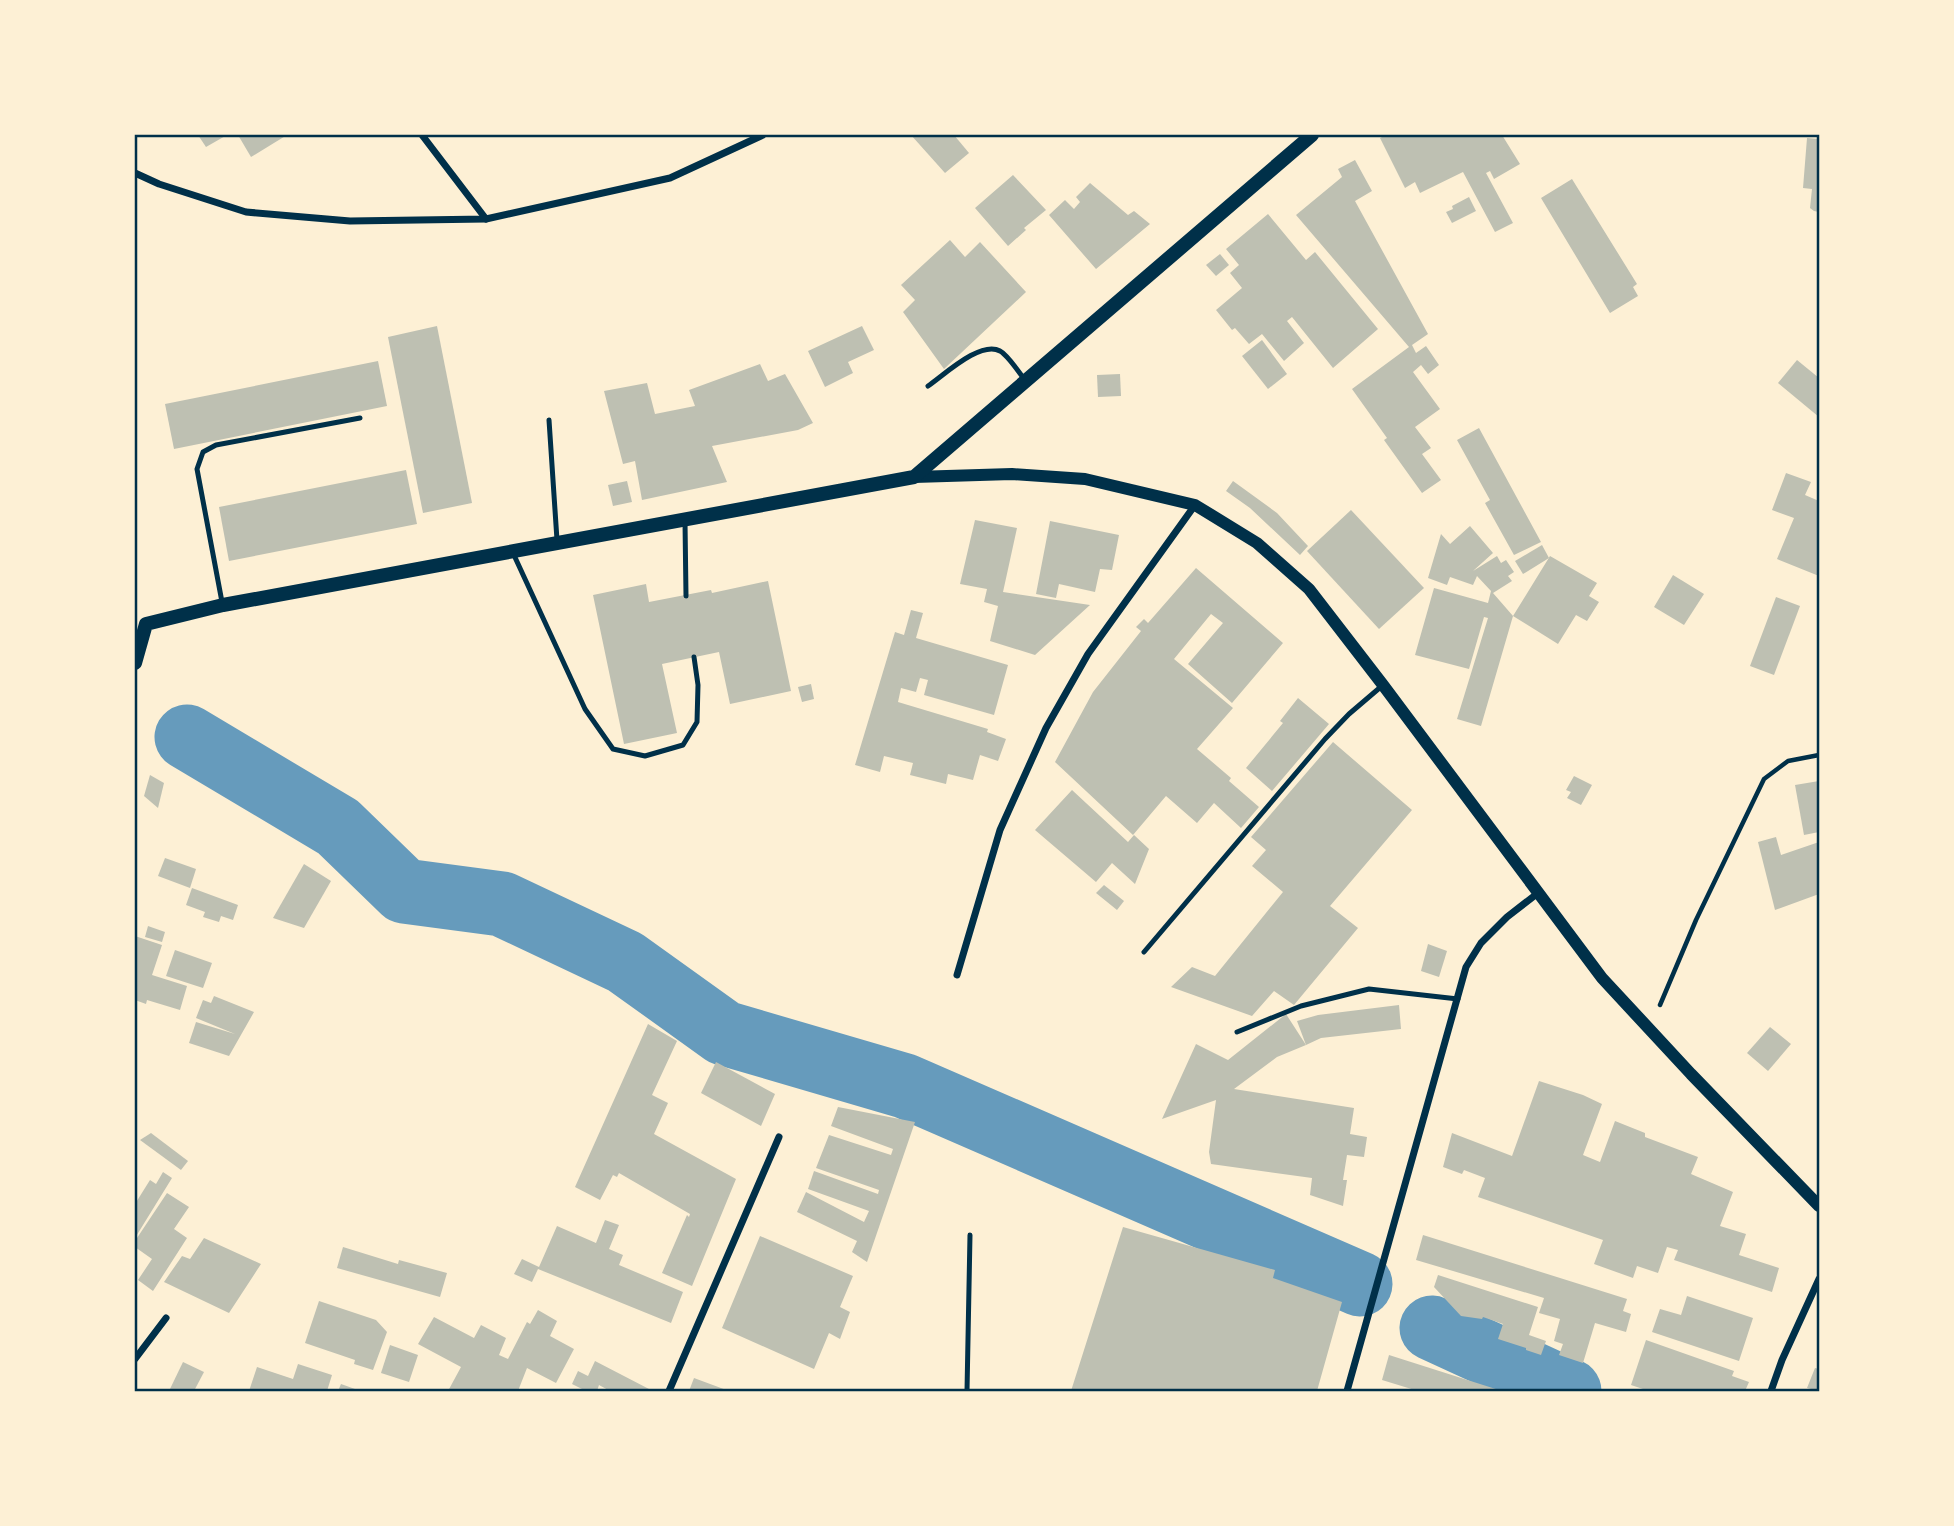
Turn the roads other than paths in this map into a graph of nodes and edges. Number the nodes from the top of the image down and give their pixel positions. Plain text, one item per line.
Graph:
1 (422, 135) edge
2 (763, 135) edge
3 (1312, 135) edge
4 (135, 173) edge
5 (486, 219) junction
6 (1026, 381) junction
7 (928, 386) dead end
8 (360, 418) dead end
9 (549, 420) dead end
10 (914, 477) junction
11 (1195, 505) junction
12 (685, 519) junction
13 (557, 543) junction
14 (512, 552) junction
15 (686, 596) dead end
16 (223, 605) junction
17 (140, 620) edge
18 (694, 657) dead end
19 (135, 663) edge
20 (1383, 685) junction
21 (1538, 893) junction
22 (1144, 952) dead end
23 (957, 975) dead end
24 (1458, 999) junction
25 (1237, 1032) dead end
26 (779, 1137) dead end
27 (1819, 1206) edge
28 (970, 1235) dead end
29 (1819, 1279) edge
30 (166, 1318) dead end
31 (135, 1359) edge
32 (669, 1391) edge
33 (967, 1391) edge
34 (1347, 1391) edge
35 (1771, 1391) edge

1 - 5 street
2 - 5 street
3 - 6 main road
4 - 5 street
6 - 7 lane
6 - 10 main road
8 - 16 lane
9 - 13 lane
10 - 11 street
10 - 12 main road
11 - 20 street
11 - 23 street
12 - 13 main road
12 - 15 lane
13 - 14 main road
14 - 16 main road
14 - 18 lane
16 - 17 main road
17 - 19 main road
20 - 21 street
20 - 22 lane
21 - 24 street
21 - 27 street
24 - 25 lane
24 - 34 street
26 - 32 street
28 - 33 lane
29 - 35 street
30 - 31 street

